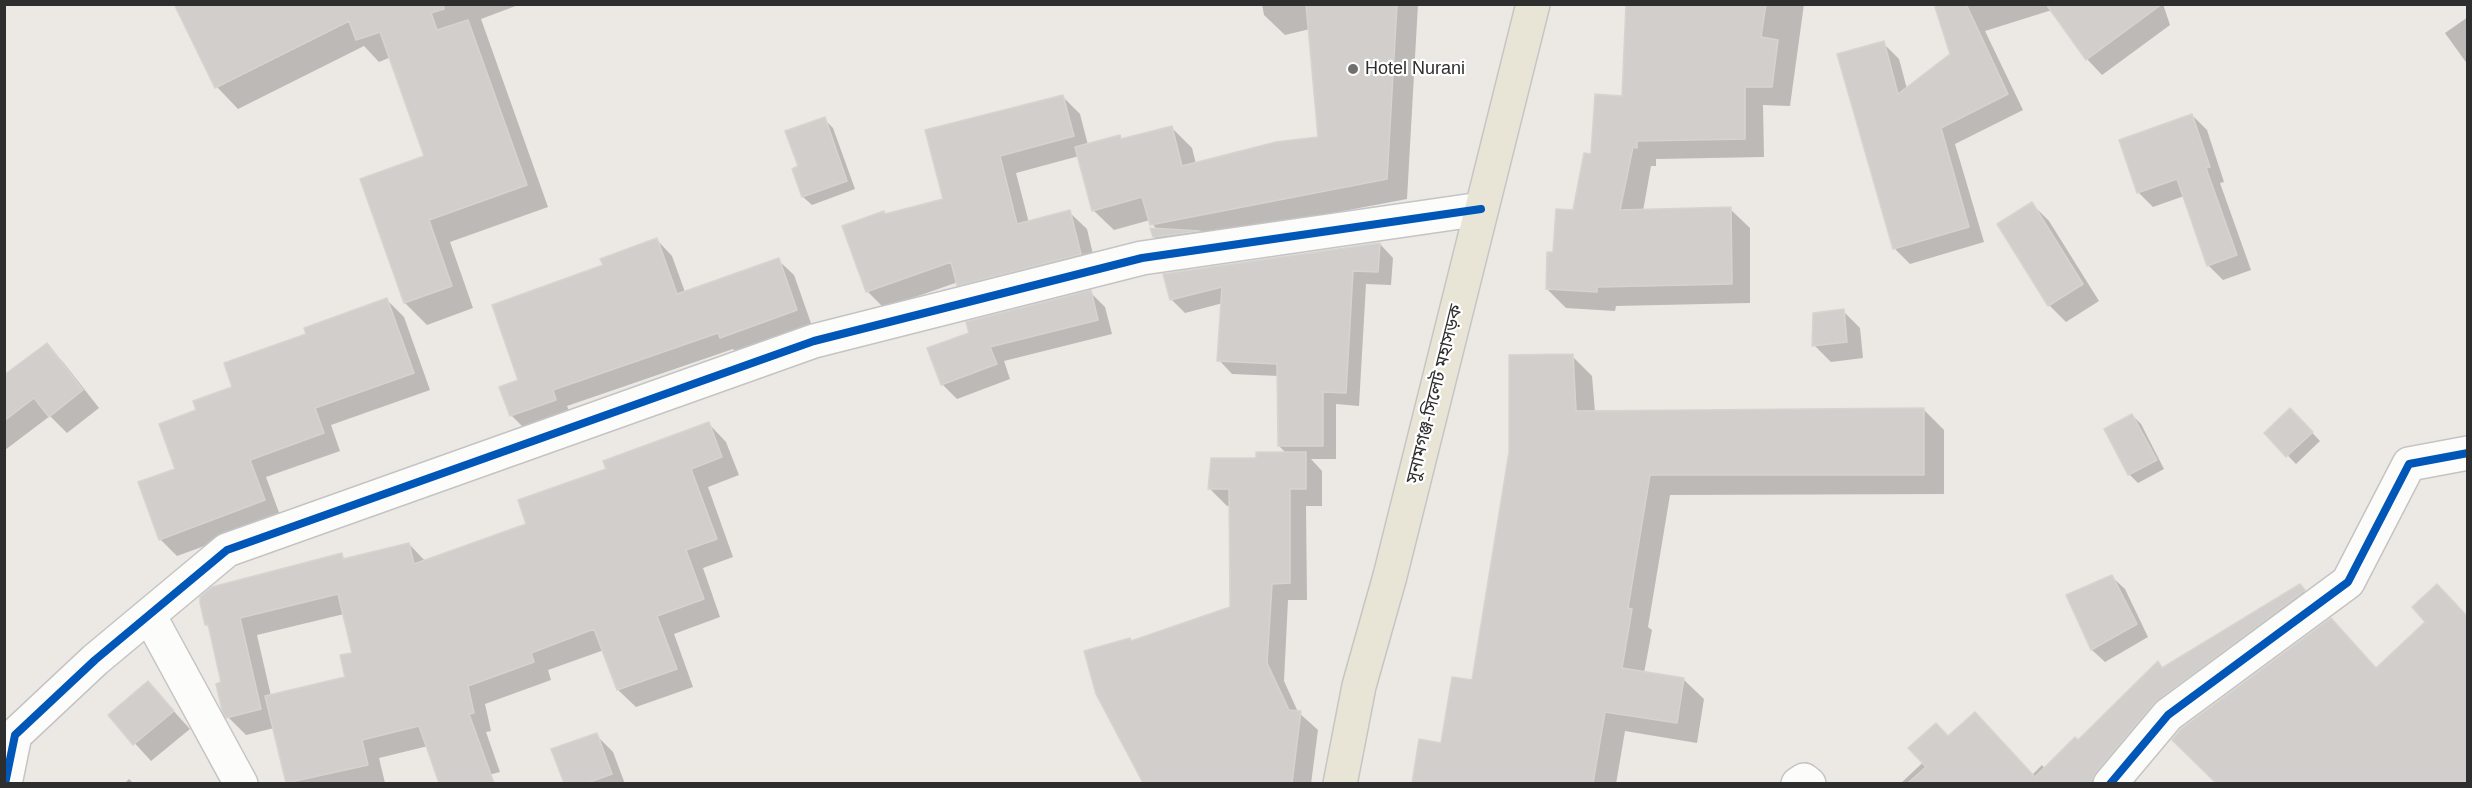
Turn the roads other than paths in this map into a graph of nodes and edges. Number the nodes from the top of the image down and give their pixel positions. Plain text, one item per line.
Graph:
1 (1533, 4) edge
2 (1481, 209) junction
3 (2468, 453) edge
4 (148, 615) junction
5 (5, 783) edge
6 (241, 783) edge
7 (1340, 783) edge
8 (1798, 783) edge
9 (1809, 783) edge
10 (2110, 783) edge

1 - 2 main road, সুনামগঞ্জ-সিলেট মহাসড়ক
2 - 4 street
2 - 7 main road, সুনামগঞ্জ-সিলেট মহাসড়ক
3 - 10 street
4 - 5 street
4 - 6 street
8 - 9 street

